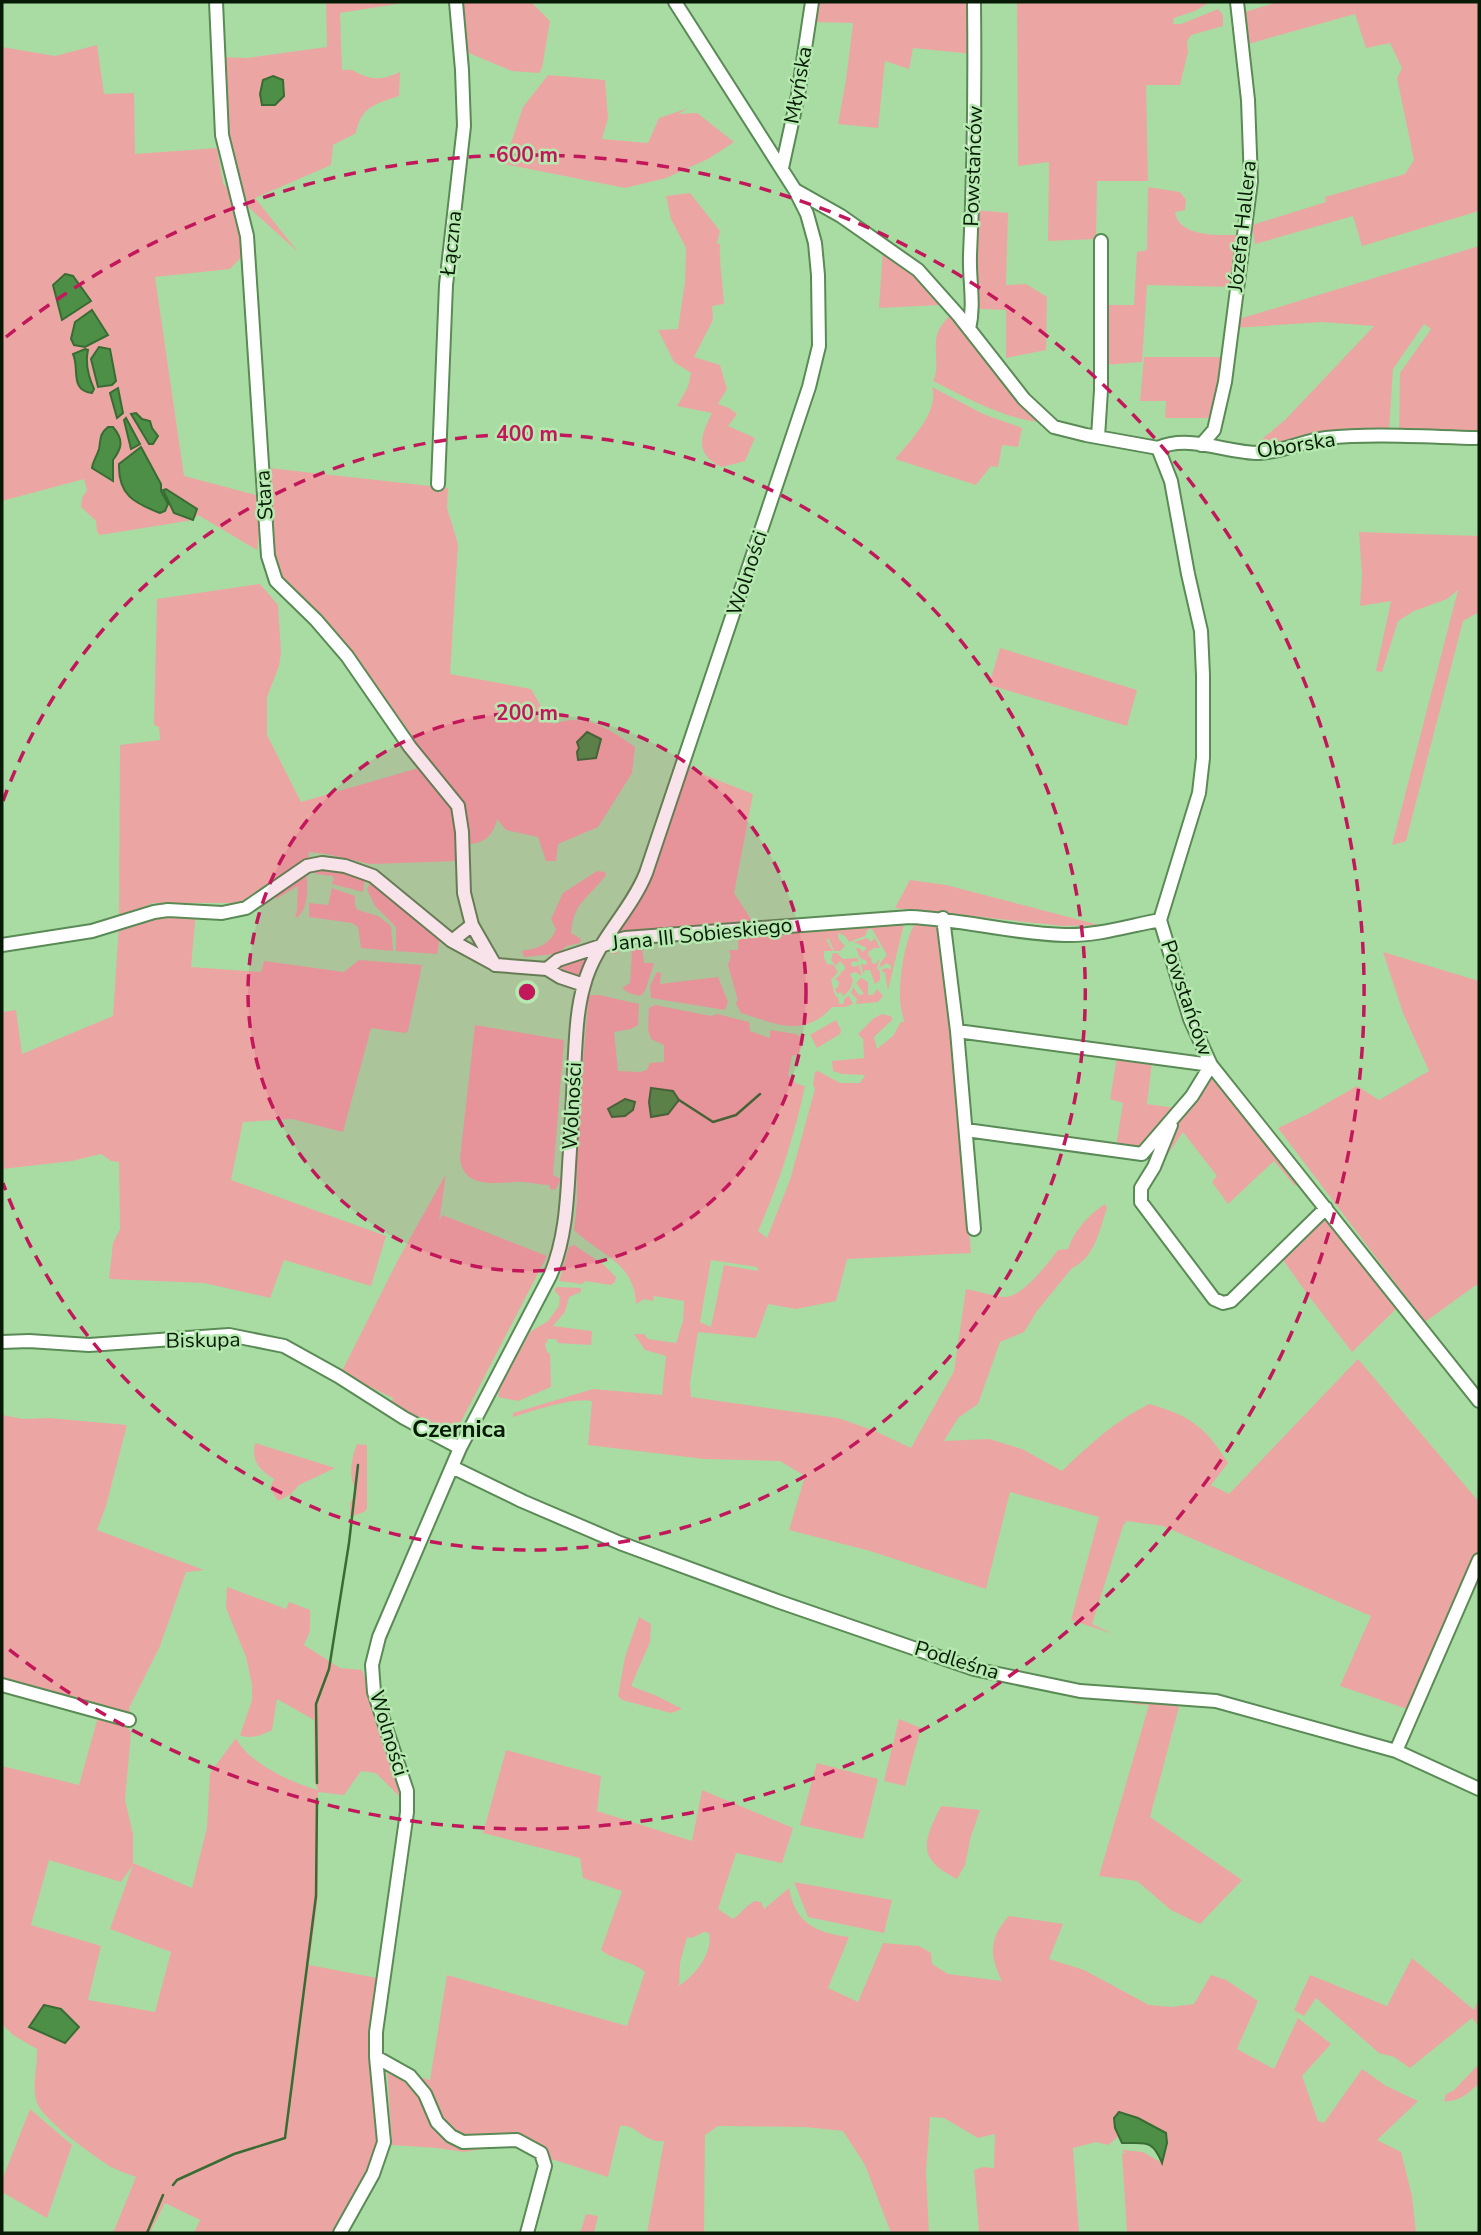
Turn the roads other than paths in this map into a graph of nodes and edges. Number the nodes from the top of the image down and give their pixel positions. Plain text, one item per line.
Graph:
1 (216, 2) edge
2 (456, 2) edge
3 (675, 2) edge
4 (811, 2) edge
5 (974, 2) edge
6 (1237, 2) edge
7 (782, 167) junction
8 (796, 190) junction
9 (1101, 241) dead end
10 (973, 310) junction
11 (959, 317) junction
12 (969, 329) junction
13 (1098, 437) junction
14 (1476, 438) dead end
15 (1201, 445) junction
16 (1158, 448) junction
17 (438, 484) dead end
18 (943, 918) junction
19 (1160, 920) junction
20 (472, 925) junction
21 (453, 941) junction
22 (602, 944) junction
23 (2, 946) edge
24 (496, 965) junction
25 (547, 968) junction
26 (584, 985) junction
27 (957, 1031) junction
28 (1211, 1065) junction
29 (1175, 1116) junction
30 (966, 1130) junction
31 (1142, 1154) junction
32 (1154, 1167) junction
33 (1326, 1208) junction
34 (974, 1229) dead end
35 (2, 1342) edge
36 (1479, 1401) edge
37 (460, 1448) junction
38 (452, 1467) junction
39 (1479, 1560) edge
40 (2, 1685) edge
41 (129, 1720) dead end
42 (1396, 1751) junction
43 (1479, 1789) edge
44 (376, 2057) junction
45 (340, 2233) edge
46 (527, 2233) edge

1 - 20 street, Stara
2 - 17 street, Łączna
3 - 7 street, Wolności
4 - 7 street, Młyńska
5 - 10 street, Powstańców
6 - 15 street, Józefa Hallera
7 - 8 street, Wolności
8 - 11 street
8 - 22 street, Wolności
9 - 13 street
10 - 11 street
10 - 12 street, Powstańców
11 - 12 street
12 - 13 street
13 - 16 street
14 - 15 street, Oborska
15 - 16 street, Oborska
16 - 19 street, Powstańców
18 - 19 street, Jana III Sobieskiego
18 - 22 street, Jana III Sobieskiego
18 - 27 street
19 - 28 street, Powstańców
20 - 21 street
20 - 24 street, Stara
21 - 23 street, Jana III Sobieskiego
21 - 24 street, Jana III Sobieskiego
22 - 25 street, Jana III Sobieskiego
22 - 26 street, Wolności
24 - 25 street, Jana III Sobieskiego
25 - 26 street
26 - 37 street, Wolności
27 - 28 street
27 - 30 street
28 - 29 street
28 - 33 street, Powstańców
29 - 31 street
29 - 32 street
30 - 31 street
30 - 34 street
31 - 32 street
32 - 33 street
33 - 36 street, Powstańców
35 - 37 street, Biskupa
37 - 38 street, Wolności
38 - 42 street, Podleśna
38 - 44 street, Wolności
39 - 42 street
40 - 41 street
42 - 43 street, Podleśna
44 - 45 street, Wolności
44 - 46 street

